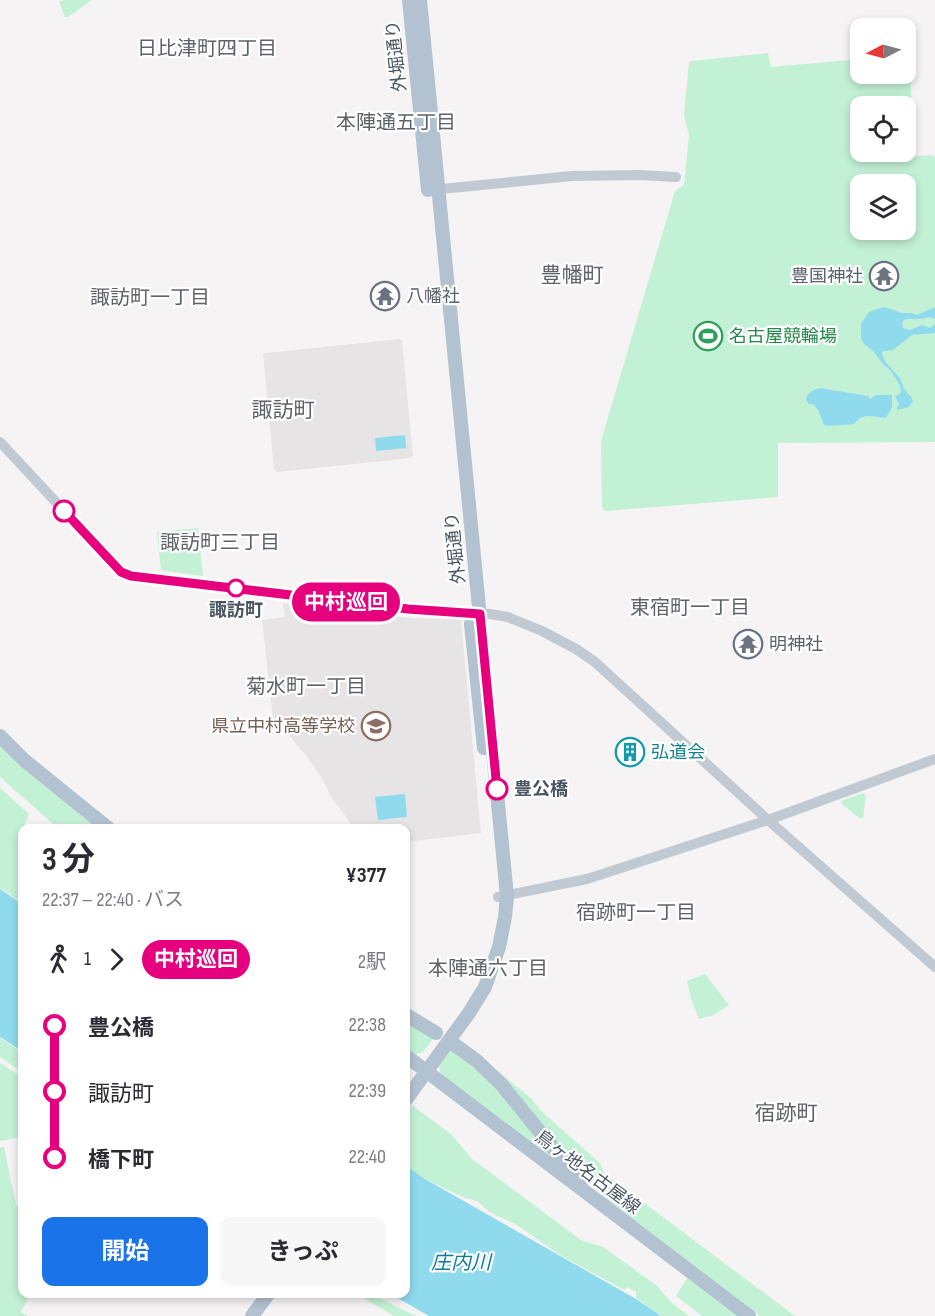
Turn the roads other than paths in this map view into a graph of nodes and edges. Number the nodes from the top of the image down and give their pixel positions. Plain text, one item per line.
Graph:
1 (409, 0) edge
2 (420, 0) edge
3 (676, 177) dead end
4 (433, 189) junction
5 (0, 442) edge
6 (475, 614) junction
7 (0, 736) edge
8 (935, 759) edge
9 (768, 820) junction
10 (103, 824) edge
11 (502, 896) junction
12 (935, 967) edge
13 (410, 1017) edge
14 (436, 1033) dead end
15 (455, 1046) dead end
16 (410, 1060) edge
17 (421, 1072) junction
18 (410, 1082) edge
19 (410, 1092) edge
20 (586, 1193) junction
21 (254, 1298) edge
22 (265, 1298) edge
23 (241, 1316) edge
24 (252, 1316) edge
25 (749, 1316) edge

1 - 4 main road, 外堀通り
2 - 4 main road, 外堀通り
3 - 4 street
4 - 6 main road, 外堀通り
5 - 6 street
6 - 9 street
6 - 11 main road, 外堀通り
7 - 10 main road
8 - 9 street
9 - 11 street
9 - 12 street
11 - 17 main road, 外堀通り
13 - 14 main road
15 - 20 main road
16 - 17 main road, 鳥ヶ地名古屋線
17 - 18 main road, 外堀通り
17 - 19 main road, 外堀通り
17 - 20 main road, 鳥ヶ地名古屋線
20 - 25 main road, 鳥ヶ地名古屋線
21 - 23 main road
22 - 24 main road

